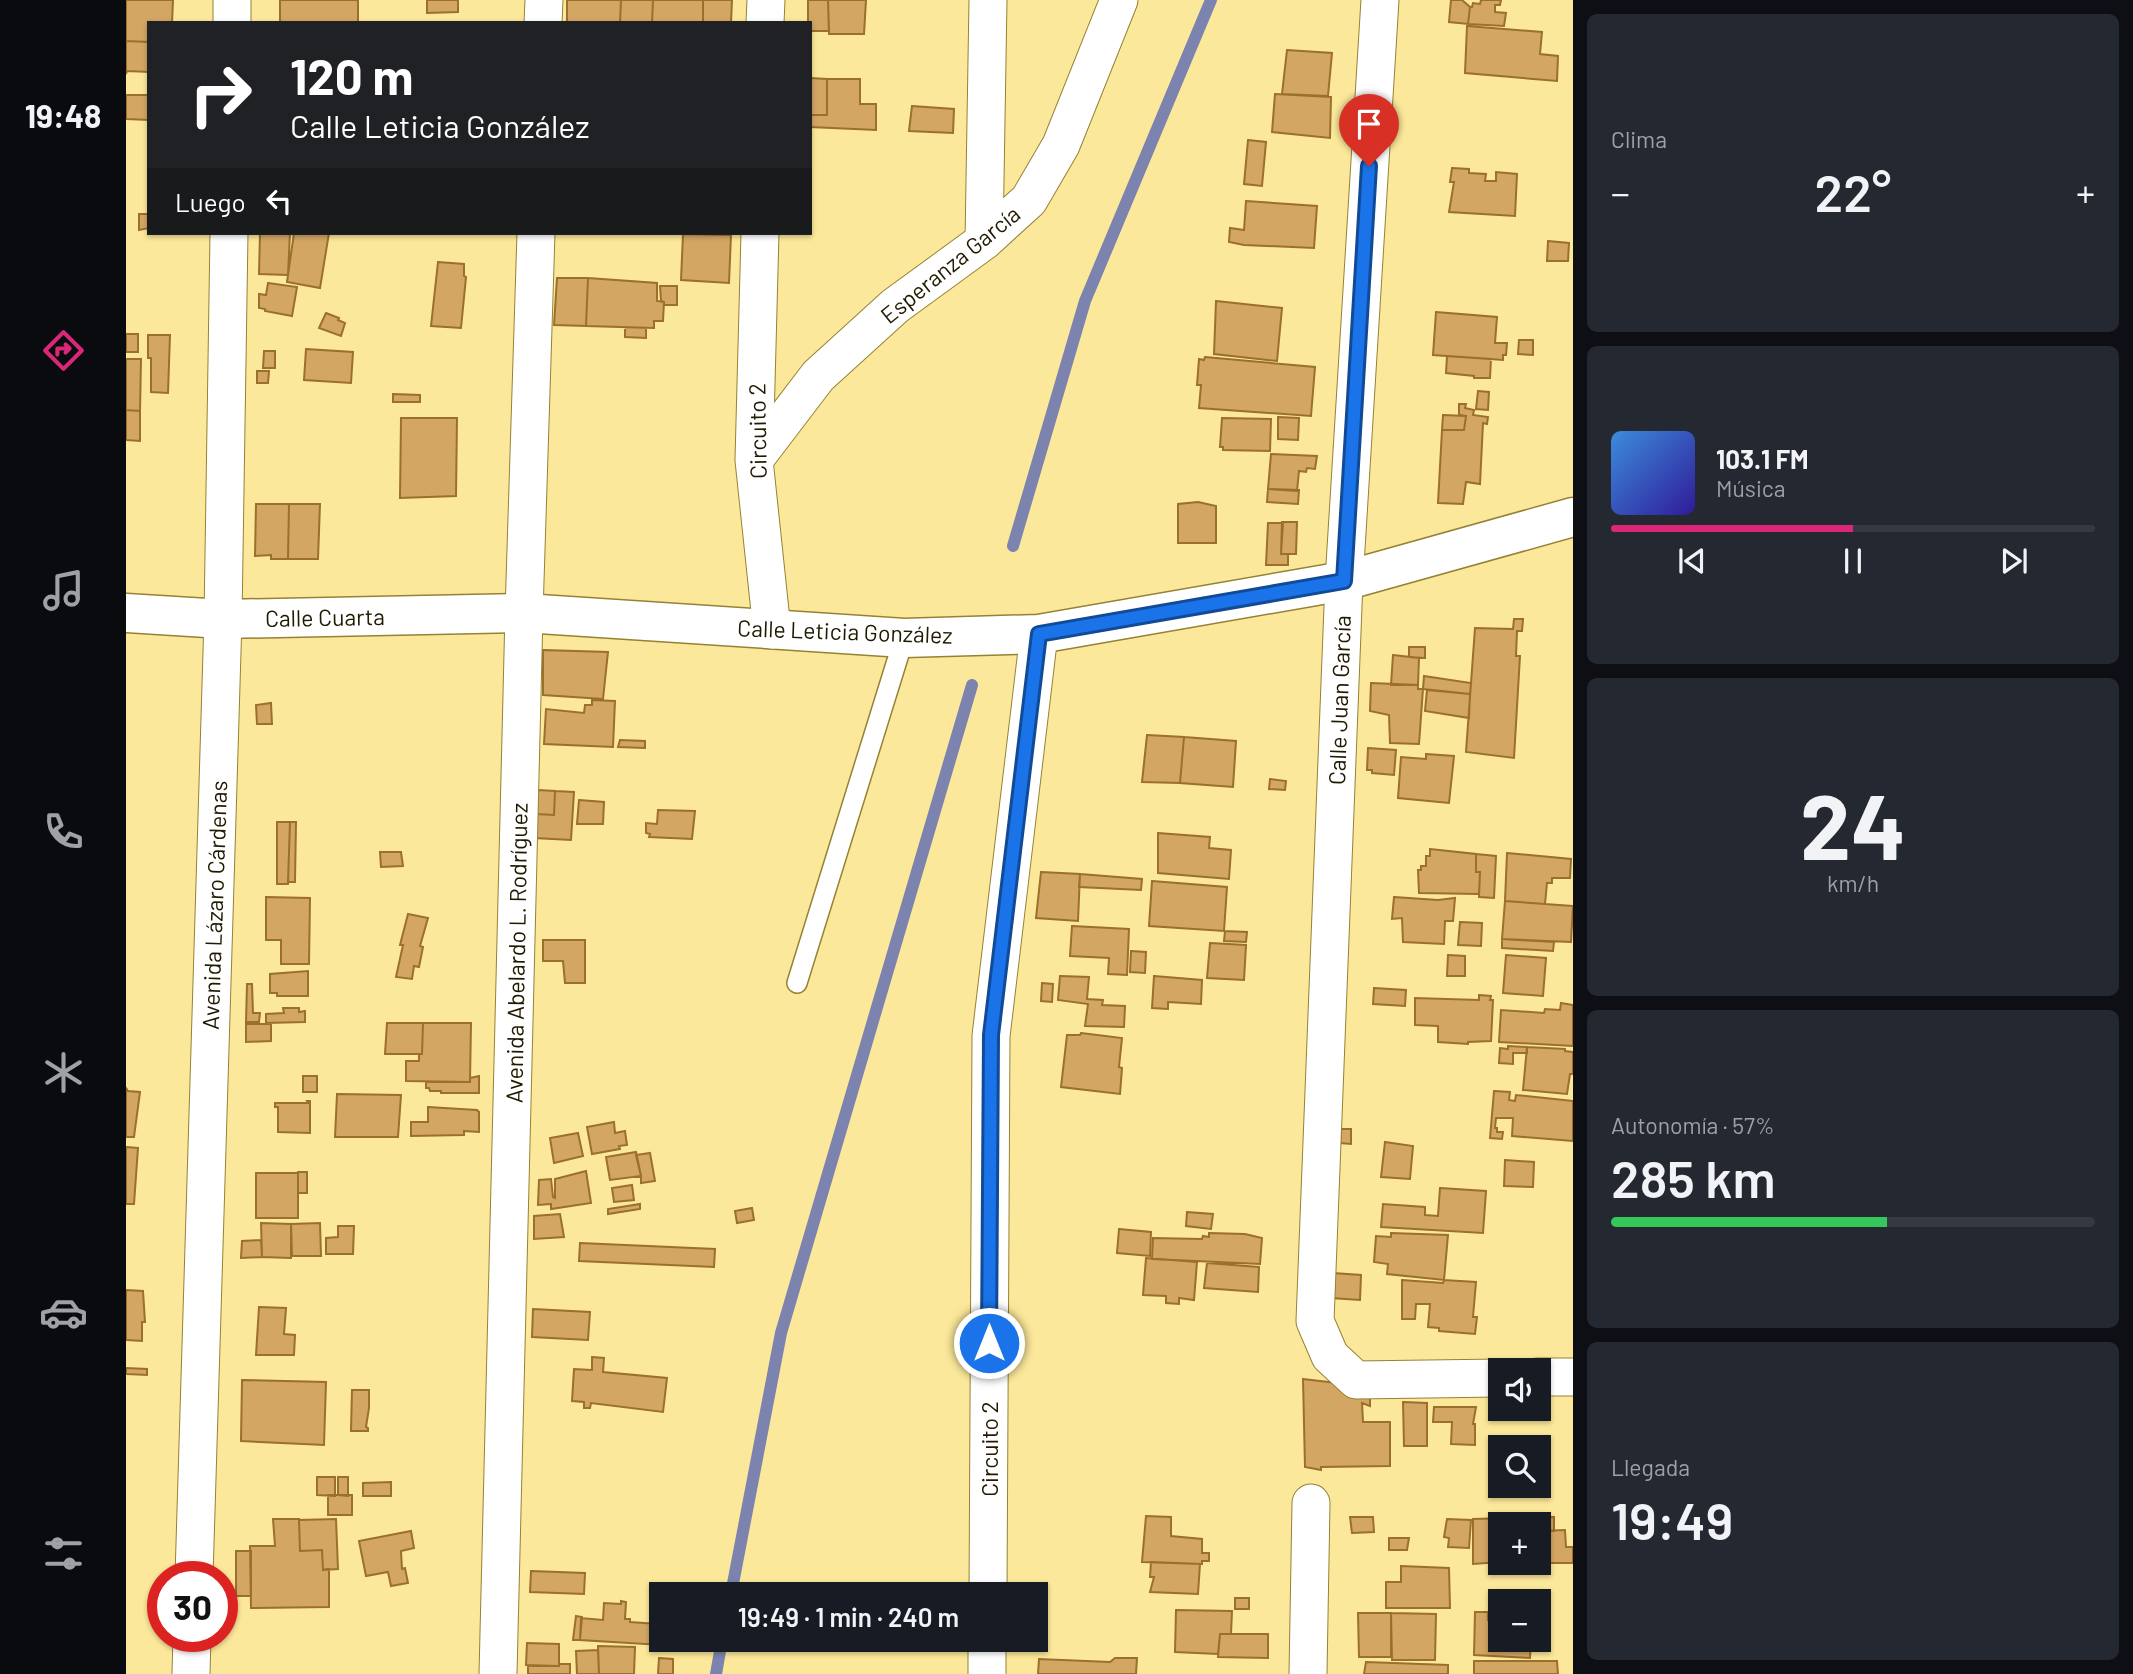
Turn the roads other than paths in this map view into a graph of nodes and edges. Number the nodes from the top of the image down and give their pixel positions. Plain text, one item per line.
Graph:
1 (232, 0) edge
2 (544, 0) edge
3 (766, 0) edge
4 (988, 0) edge
5 (1119, 0) edge
6 (1380, 0) edge
7 (232, 21) edge
8 (543, 21) edge
9 (765, 21) edge
10 (229, 235) edge
11 (536, 235) edge
12 (760, 235) edge
13 (984, 241) junction
14 (754, 460) junction
15 (1573, 517) edge
16 (1344, 581) junction
17 (524, 612) junction
18 (126, 613) edge
19 (223, 619) junction
20 (772, 629) junction
21 (1039, 634) junction
22 (904, 638) junction
23 (797, 983) dead end
24 (1551, 1377) edge
25 (1573, 1377) edge
26 (1488, 1378) edge
27 (1311, 1503) dead end
28 (194, 1561) edge
29 (988, 1582) edge
30 (192, 1652) edge
31 (988, 1652) edge
32 (191, 1674) edge
33 (498, 1674) edge
34 (987, 1674) edge
35 (1308, 1674) edge

1 - 7 street
2 - 8 street
3 - 9 street
4 - 13 street
5 - 13 street, Esperanza García
6 - 16 street, Calle Juan García
10 - 19 street, Avenida Lázaro Cárdenas
11 - 17 street, Avenida Abelardo L. Rodríguez
12 - 14 street, Circuito 2
13 - 14 street, Esperanza García
14 - 20 street, Circuito 2
15 - 16 street, Calle Leticia González
16 - 21 street, Calle Leticia González
16 - 26 street, Calle Juan García
17 - 19 street, Calle Cuarta
17 - 20 street, Calle Leticia González
17 - 33 street, Avenida Abelardo L. Rodríguez
18 - 19 street, Calle Cuarta
19 - 28 street, Avenida Lázaro Cárdenas
20 - 22 street, Calle Leticia González
21 - 22 street, Calle Leticia González
21 - 29 street, Circuito 2
22 - 23 lane
24 - 25 street
27 - 35 street
30 - 32 street
31 - 34 street

